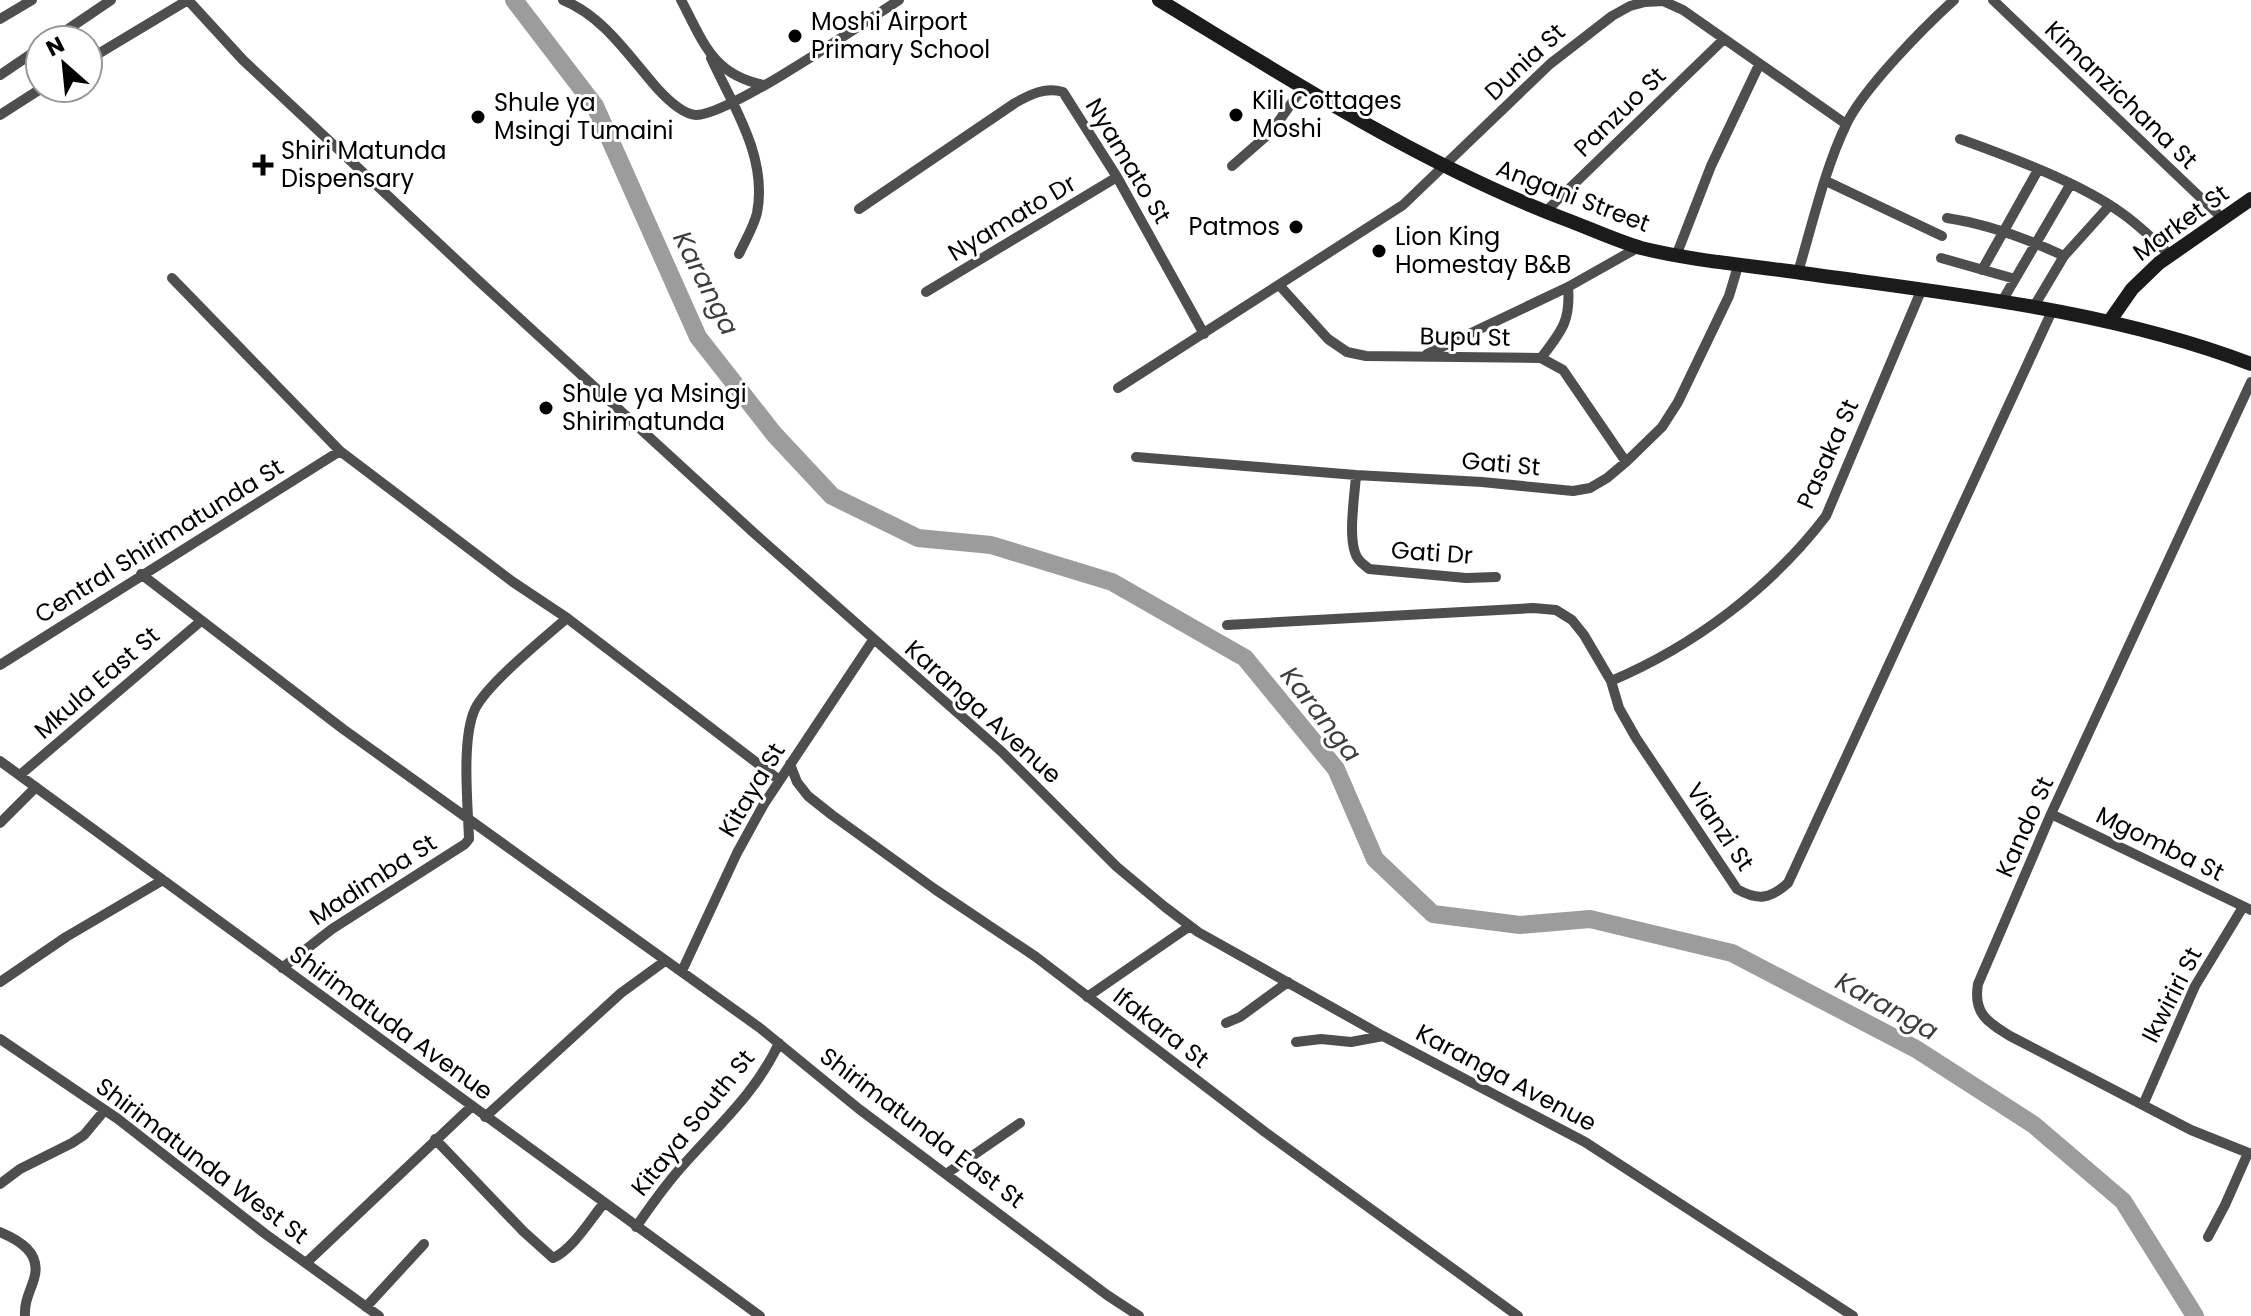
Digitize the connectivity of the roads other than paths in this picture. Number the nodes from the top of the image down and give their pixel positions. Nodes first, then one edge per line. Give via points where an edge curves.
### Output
1 (32, 0) edge
2 (111, 0) edge
3 (188, 0) edge
4 (563, 0) edge
5 (681, 0) edge
6 (899, 0) edge
7 (1159, 0) edge
8 (1954, 0) edge
9 (1993, 0) edge
10 (1645, 1) edge
11 (584, 3) edge
12 (0, 19) edge
13 (76, 24) edge
14 (1723, 40) junction
15 (104, 50) edge
16 (711, 58) junction
17 (24, 59) edge
18 (1759, 65) junction
19 (0, 75) edge
20 (764, 85) junction
21 (1303, 87) junction
22 (24, 100) edge
23 (731, 102) junction
24 (0, 115) edge
25 (1846, 124) junction
26 (1960, 139) dead end
27 (1232, 166) dead end
28 (1445, 167) junction
29 (2038, 170) junction
30 (1117, 177) junction
31 (1826, 181) junction
32 (2070, 185) junction
33 (2251, 199) edge
34 (2110, 205) junction
35 (859, 209) dead end
36 (1545, 212) junction
37 (1947, 218) dead end
38 (2222, 218) junction
39 (2001, 232) junction
40 (1942, 236) dead end
41 (2037, 243) junction
42 (1639, 247) junction
43 (739, 254) dead end
44 (2170, 255) junction
45 (1676, 256) junction
46 (2064, 256) junction
47 (1941, 258) dead end
48 (1738, 266) junction
49 (1982, 270) junction
50 (1798, 272) junction
51 (172, 278) dead end
52 (2015, 279) junction
53 (1280, 286) junction
54 (1568, 287) junction
55 (1921, 291) junction
56 (926, 292) dead end
57 (2001, 303) junction
58 (2033, 308) junction
59 (2052, 311) junction
60 (2109, 322) junction
61 (1204, 334) junction
62 (1425, 355) junction
63 (1541, 358) junction
64 (2251, 364) edge
65 (2251, 382) edge
66 (1118, 388) dead end
67 (340, 451) junction
68 (1136, 457) dead end
69 (1626, 462) junction
70 (1356, 475) junction
71 (141, 574) junction
72 (1496, 577) dead end
73 (567, 618) junction
74 (201, 621) junction
75 (1227, 625) dead end
76 (873, 640) junction
77 (0, 665) edge
78 (1611, 681) junction
79 (0, 761) edge
80 (790, 764) junction
81 (20, 775) junction
82 (778, 779) junction
83 (36, 787) junction
84 (2051, 814) junction
85 (466, 818) junction
86 (0, 823) edge
87 (163, 880) junction
88 (2247, 909) edge
89 (1190, 926) junction
90 (665, 961) junction
91 (282, 968) junction
92 (682, 971) junction
93 (0, 982) edge
94 (1288, 982) junction
95 (1087, 997) junction
96 (1226, 1023) dead end
97 (1383, 1036) junction
98 (1, 1041) edge
99 (1296, 1042) dead end
100 (779, 1043) junction
101 (2143, 1105) junction
102 (471, 1107) junction
103 (104, 1111) junction
104 (485, 1117) junction
105 (1020, 1123) dead end
106 (435, 1139) junction
107 (2250, 1154) edge
108 (946, 1174) junction
109 (0, 1184) edge
110 (604, 1203) junction
111 (636, 1227) junction
112 (0, 1232) edge
113 (2208, 1237) dead end
114 (424, 1244) dead end
115 (306, 1263) junction
116 (366, 1307) junction
117 (25, 1316) edge
118 (379, 1316) edge
119 (760, 1316) edge
120 (1139, 1316) edge
121 (1518, 1316) edge
122 (1853, 1316) edge

1 - 12 street
2 - 13 street
3 - 15 street
3 - 76 street, Karanga Avenue via 243,60 389,197
4 - 11 street
5 - 16 street
6 - 20 street
7 - 21 street, Angani Street
8 - 25 street via 1867,93
9 - 38 street, Kimanzichana St
10 - 14 street, Dunia St via 1663,1 1683,10
10 - 28 street, Dunia St via 1621,11 1561,54
11 - 23 street via 662,94 685,112 696,115
14 - 18 street, Dunia St
14 - 36 street, Panzuo St
16 - 20 street via 736,77
16 - 23 street
17 - 19 street
18 - 25 street, Dunia St
18 - 45 street
20 - 23 street
21 - 27 street via 1271,132
21 - 28 street, Angani Street
22 - 24 street
23 - 43 street via 757,168 757,214
25 - 31 street
26 - 29 street
28 - 36 street, Angani Street
28 - 53 street via 1403,205
29 - 32 street
29 - 39 street
30 - 35 street, Nyamato St via 1063,92 1053,89 1015,103
30 - 56 street, Nyamato Dr
30 - 61 street, Nyamato St
31 - 40 street
31 - 50 street
32 - 34 street
32 - 41 street
33 - 38 street, Market St
34 - 44 street
34 - 46 street
36 - 42 street, Angani Street
37 - 39 street
38 - 44 street, Market St
39 - 41 street
39 - 49 street
41 - 46 street
41 - 52 street
42 - 45 street, Angani Street
42 - 54 street
44 - 60 street, Market St via 2132,289
45 - 48 street, Angani Street
46 - 58 street
47 - 49 street
48 - 50 street, Angani Street
48 - 69 street, Gati St via 1678,402 1662,427
49 - 52 street
50 - 55 street, Angani Street
51 - 67 street
52 - 57 street
53 - 61 street
53 - 62 street, Bupu St via 1328,339 1347,352
54 - 62 street
54 - 63 street via 1568,316
55 - 57 street, Angani Street
55 - 78 street, Pasaka St via 1826,516 1804,544 1716,621 1667,654
57 - 58 street, Angani Street
58 - 59 street, Angani Street
59 - 60 street, Angani Street
59 - 78 street, Vianzi St via 1788,883 1775,894 1751,897 1737,889 1636,738
60 - 64 street, Angani Street
61 - 66 street
62 - 63 street, Bupu St
63 - 69 street, Bupu St via 1563,370
65 - 84 street, Kando St
67 - 71 street, Central Shirimatunda St
67 - 73 street
68 - 70 street, Gati St
69 - 70 street, Gati St via 1590,488 1573,491
70 - 72 street, Gati Dr via 1354,552 1369,569
71 - 74 street, Shirimatunda East St
71 - 77 street, Central Shirimatunda St
73 - 82 street
73 - 85 street, Madimba St via 475,708
74 - 81 street, Mkula East St
74 - 85 street, Shirimatunda East St
75 - 78 street, Vianzi St via 1556,610 1584,635
76 - 80 street, Kitaya St
76 - 89 street, Karanga Avenue via 1002,752 1117,867
79 - 81 street, Shirimatuda Avenue
80 - 82 street, Kitaya St
80 - 95 street, Ifakara St via 808,796 832,815
81 - 83 street, Shirimatuda Avenue
82 - 92 street, Kitaya St
83 - 86 street
83 - 87 street, Shirimatuda Avenue
84 - 88 street, Mgomba St
84 - 101 street, Kando St via 1976,999 1989,1023
85 - 90 street, Shirimatunda East St
85 - 91 street, Madimba St via 465,844 332,929
87 - 91 street, Shirimatuda Avenue
87 - 93 street
88 - 101 street, Ikwiriri St via 2195,986
89 - 94 street, Karanga Avenue
89 - 95 street
90 - 92 street, Shirimatunda East St
90 - 104 street via 621,993
91 - 102 street, Shirimatuda Avenue
92 - 100 street, Shirimatunda East St
94 - 96 street
94 - 97 street, Karanga Avenue
95 - 121 street, Ifakara St
97 - 99 street
97 - 122 street, Karanga Avenue via 1585,1142
98 - 103 street, Shirimatunda West St
100 - 108 street, Shirimatunda East St
100 - 111 street, Kitaya South St via 763,1075
101 - 107 street, Kando St
102 - 104 street, Shirimatuda Avenue
102 - 106 street
103 - 109 street via 84,1135
103 - 115 street, Shirimatunda West St
104 - 110 street, Shirimatuda Avenue
105 - 108 street
106 - 110 street via 553,1258
106 - 115 street
107 - 113 street
108 - 120 street, Shirimatunda East St
110 - 111 street, Shirimatuda Avenue
111 - 119 street, Shirimatuda Avenue
112 - 117 street via 20,1241 33,1259 35,1278
114 - 116 street
115 - 116 street, Shirimatunda West St
116 - 118 street, Shirimatunda West St

